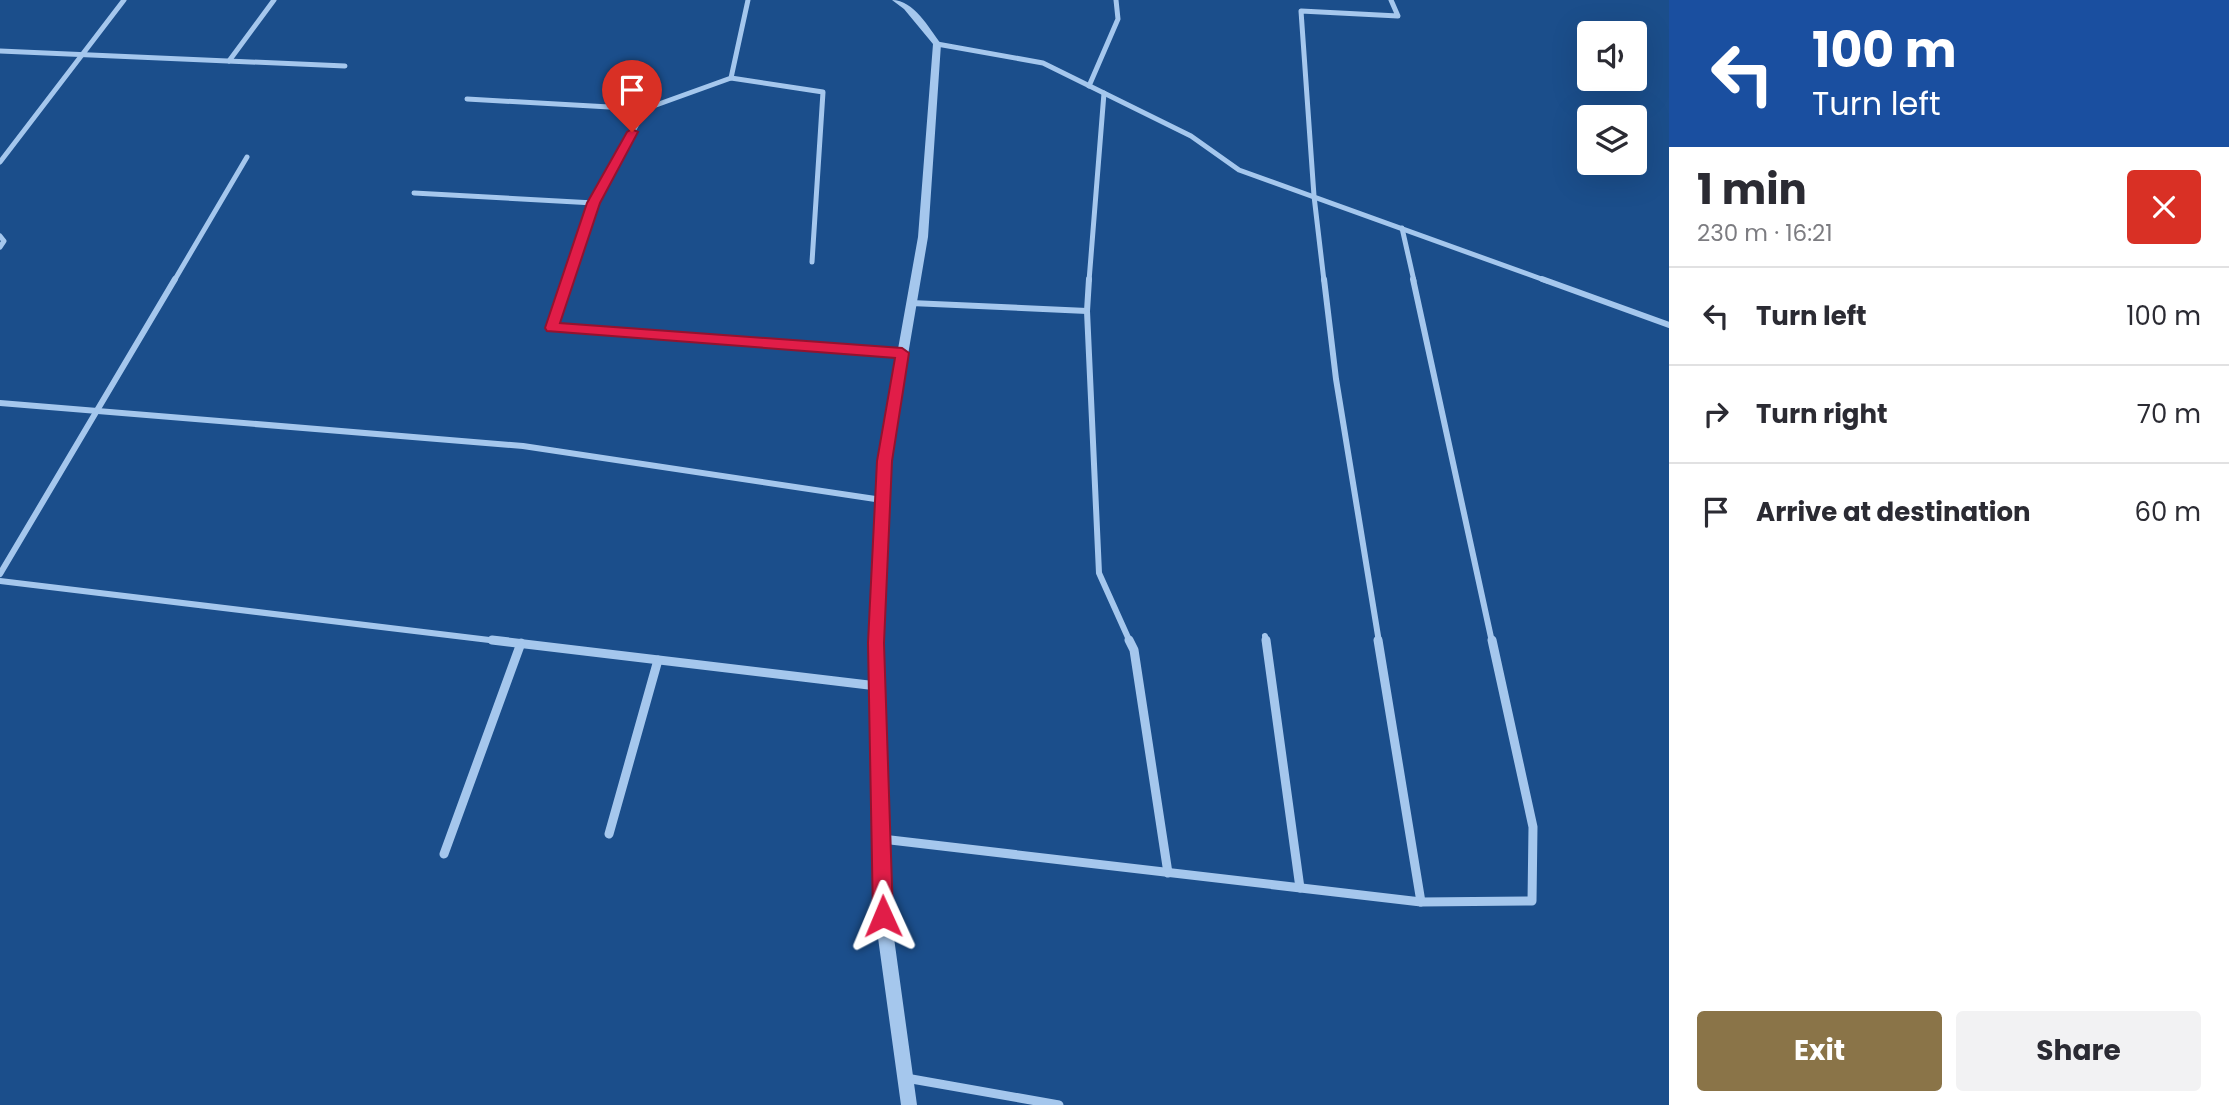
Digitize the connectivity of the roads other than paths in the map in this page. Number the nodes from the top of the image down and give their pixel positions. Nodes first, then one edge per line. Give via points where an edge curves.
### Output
1 (124, 0) edge
2 (274, 0) edge
3 (748, 0) edge
4 (897, 0) edge
5 (1116, 0) edge
6 (1391, 0) edge
7 (937, 44) junction
8 (0, 51) edge
9 (82, 54) junction
10 (229, 61) junction
11 (345, 66) dead end
12 (731, 78) junction
13 (1089, 86) junction
14 (1104, 93) junction
15 (467, 99) dead end
16 (645, 109) junction
17 (247, 157) dead end
18 (0, 162) edge
19 (414, 193) dead end
20 (1314, 197) junction
21 (594, 203) junction
22 (1402, 228) junction
23 (0, 236) edge
24 (0, 247) edge
25 (812, 262) dead end
26 (911, 303) junction
27 (1087, 311) junction
28 (1669, 325) edge
29 (902, 353) junction
30 (0, 403) edge
31 (98, 409) junction
32 (882, 500) junction
33 (0, 574) edge
34 (0, 581) edge
35 (1265, 636) dead end
36 (521, 643) junction
37 (658, 660) junction
38 (877, 685) junction
39 (609, 834) dead end
40 (881, 839) junction
41 (444, 853) dead end
42 (1168, 873) junction
43 (1300, 888) junction
44 (1421, 902) junction
45 (906, 1078) junction
46 (909, 1105) edge
47 (1059, 1105) edge

1 - 9 street
2 - 10 street
3 - 12 street
4 - 7 street
5 - 13 street via 1118,19
6 - 20 street via 1398,16 1301,11
7 - 13 street via 1043,63
7 - 26 street via 923,237
8 - 9 street
9 - 10 street
9 - 18 street
10 - 11 street
12 - 16 street
12 - 25 street via 823,92
13 - 14 street
14 - 20 street via 1191,136 1239,170
14 - 27 street
15 - 16 street
16 - 21 street
17 - 31 street
19 - 21 street
20 - 22 street
20 - 44 street via 1336,379
21 - 29 street via 552,328
22 - 28 street
22 - 44 street via 1533,827 1532,901
23 - 24 street via 4,242
26 - 27 street
26 - 29 street
27 - 42 street via 1099,573 1134,650
29 - 32 street
30 - 31 street
31 - 32 street via 523,446
31 - 33 street
32 - 38 street
34 - 36 street
35 - 43 street
36 - 37 street
36 - 41 street
37 - 38 street
37 - 39 street
38 - 40 street
40 - 42 street
40 - 45 street via 883,916
42 - 43 street
43 - 44 street
45 - 46 street
45 - 47 street

